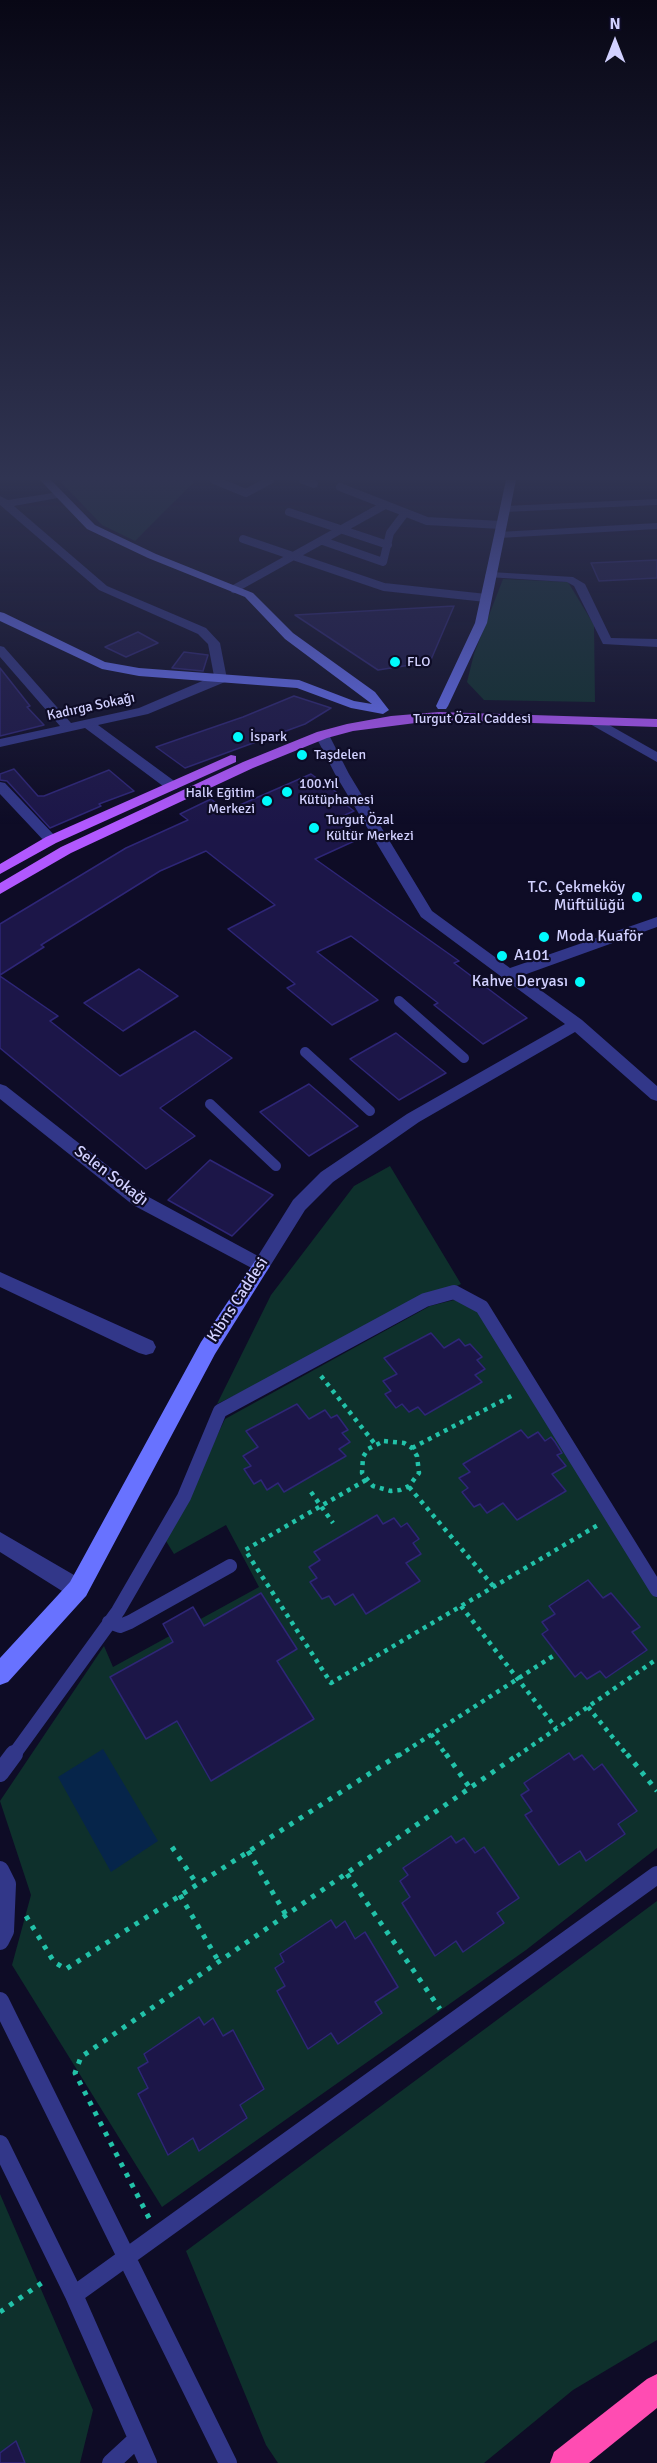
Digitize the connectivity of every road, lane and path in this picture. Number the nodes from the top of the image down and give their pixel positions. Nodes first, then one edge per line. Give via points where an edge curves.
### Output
1 (119, 595) edge
2 (249, 595) edge
3 (465, 595) edge
4 (584, 595) edge
5 (486, 597) joint
6 (0, 616) edge
7 (657, 644) edge
8 (0, 650) edge
9 (220, 679) junction
10 (440, 711) junction
11 (657, 714) edge
12 (387, 715) junction
13 (595, 721) junction
14 (86, 722) junction
15 (657, 723) edge
16 (67, 726) junction
17 (322, 735) junction
18 (0, 743) edge
19 (657, 758) edge
20 (0, 786) edge
21 (172, 786) junction
22 (184, 795) junction
23 (51, 840) junction
24 (0, 870) edge
25 (0, 889) edge
26 (657, 922) edge
27 (507, 975) junction
28 (399, 1001) dead end
29 (576, 1024) junction
30 (305, 1052) dead end
31 (464, 1058) dead end
32 (0, 1090) edge
33 (657, 1095) edge
34 (210, 1104) dead end
35 (370, 1111) dead end
36 (276, 1166) dead end
37 (261, 1266) junction
38 (0, 1279) edge
39 (146, 1347) dead end
40 (310, 1362) junction
41 (530, 1385) junction
42 (375, 1444) junction
43 (412, 1448) junction
44 (366, 1480) junction
45 (409, 1486) junction
46 (312, 1492) dead end
47 (321, 1506) junction
48 (612, 1517) junction
49 (333, 1523) dead end
50 (0, 1541) edge
51 (230, 1566) dead end
52 (494, 1587) junction
53 (78, 1589) junction
54 (657, 1590) edge
55 (462, 1606) junction
56 (109, 1622) junction
57 (552, 1656) dead end
58 (657, 1659) edge
59 (0, 1674) edge
60 (518, 1678) junction
61 (588, 1707) junction
62 (556, 1728) junction
63 (432, 1734) junction
64 (0, 1773) edge
65 (470, 1788) junction
66 (657, 1791) edge
67 (172, 1847) dead end
68 (248, 1851) junction
69 (347, 1874) junction
70 (657, 1875) edge
71 (3, 1877) edge
72 (197, 1884) junction
73 (180, 1895) junction
74 (286, 1915) junction
75 (0, 1941) edge
76 (219, 1962) junction
77 (0, 2001) edge
78 (450, 2024) junction
79 (0, 2144) edge
80 (158, 2235) junction
81 (128, 2257) junction
82 (62, 2269) junction
83 (74, 2295) junction
84 (0, 2312) edge
85 (657, 2389) edge
86 (137, 2439) junction
87 (111, 2463) edge
88 (148, 2463) edge
89 (228, 2463) edge
90 (565, 2463) edge

1 - 9 street via 202,632 214,643
2 - 12 street via 289,636 371,695
3 - 5 lane
4 - 7 street via 607,641
5 - 10 street via 481,623
6 - 9 street via 102,665
8 - 16 street
9 - 12 street via 299,684
9 - 14 street, Kadırga Sokağı via 143,711
10 - 11 main road, Turgut Özal Caddesi
10 - 12 main road, Turgut Özal Caddesi
10 - 13 main road, Turgut Özal Caddesi
12 - 17 main road, Turgut Özal Caddesi
12 - 21 main road, Turgut Özal Caddesi via 346,717 281,738
13 - 15 main road, Turgut Özal Caddesi
13 - 19 street
14 - 16 street, Kadırga Sokağı
14 - 21 street
16 - 18 street, Kadırga Sokağı
17 - 22 main road, Turgut Özal Caddesi
17 - 27 street via 426,914
20 - 23 street
21 - 22 main road
21 - 23 main road, Turgut Özal Caddesi
22 - 25 main road, Turgut Özal Caddesi via 66,850
23 - 24 main road, Turgut Özal Caddesi
26 - 27 street
27 - 29 street
28 - 31 lane
29 - 33 street
29 - 37 street, Kıbrıs Caddesi via 413,1118 327,1177 299,1204
30 - 35 lane
32 - 37 street, Selen Sokağı via 139,1200
34 - 36 lane
37 - 53 street, Kıbrıs Caddesi via 208,1348
38 - 39 street
40 - 41 lane via 425,1300 454,1292 482,1307
40 - 42 path
40 - 56 lane via 220,1411 184,1497
41 - 43 path
41 - 48 lane
42 - 43 path via 394,1441
42 - 44 path via 363,1456 362,1473
43 - 45 path via 420,1465
44 - 45 path via 391,1491
44 - 47 path
45 - 52 path
46 - 47 path
47 - 49 path
47 - 55 path via 245,1550 331,1683
48 - 52 path
48 - 54 lane
50 - 53 street
51 - 56 lane via 130,1622 120,1626
52 - 55 path
53 - 59 street, Kıbrıs Caddesi
55 - 60 path
56 - 64 lane
57 - 60 path
58 - 61 path
60 - 62 path
60 - 63 path
61 - 62 path
61 - 66 path
62 - 65 path
63 - 65 path
63 - 68 path
65 - 69 path
67 - 72 path
68 - 72 path
68 - 74 path
69 - 74 path
69 - 78 path
70 - 78 lane
71 - 73 path via 54,1962 66,1969
71 - 75 lane via 5,1931
72 - 73 path
73 - 76 path
74 - 76 path
76 - 80 path via 81,2057 75,2073
77 - 81 lane
78 - 80 lane
79 - 82 lane
80 - 81 lane
81 - 83 lane
81 - 89 lane
82 - 83 lane
82 - 84 path
83 - 86 lane
85 - 90 highway
86 - 87 lane
86 - 88 lane

